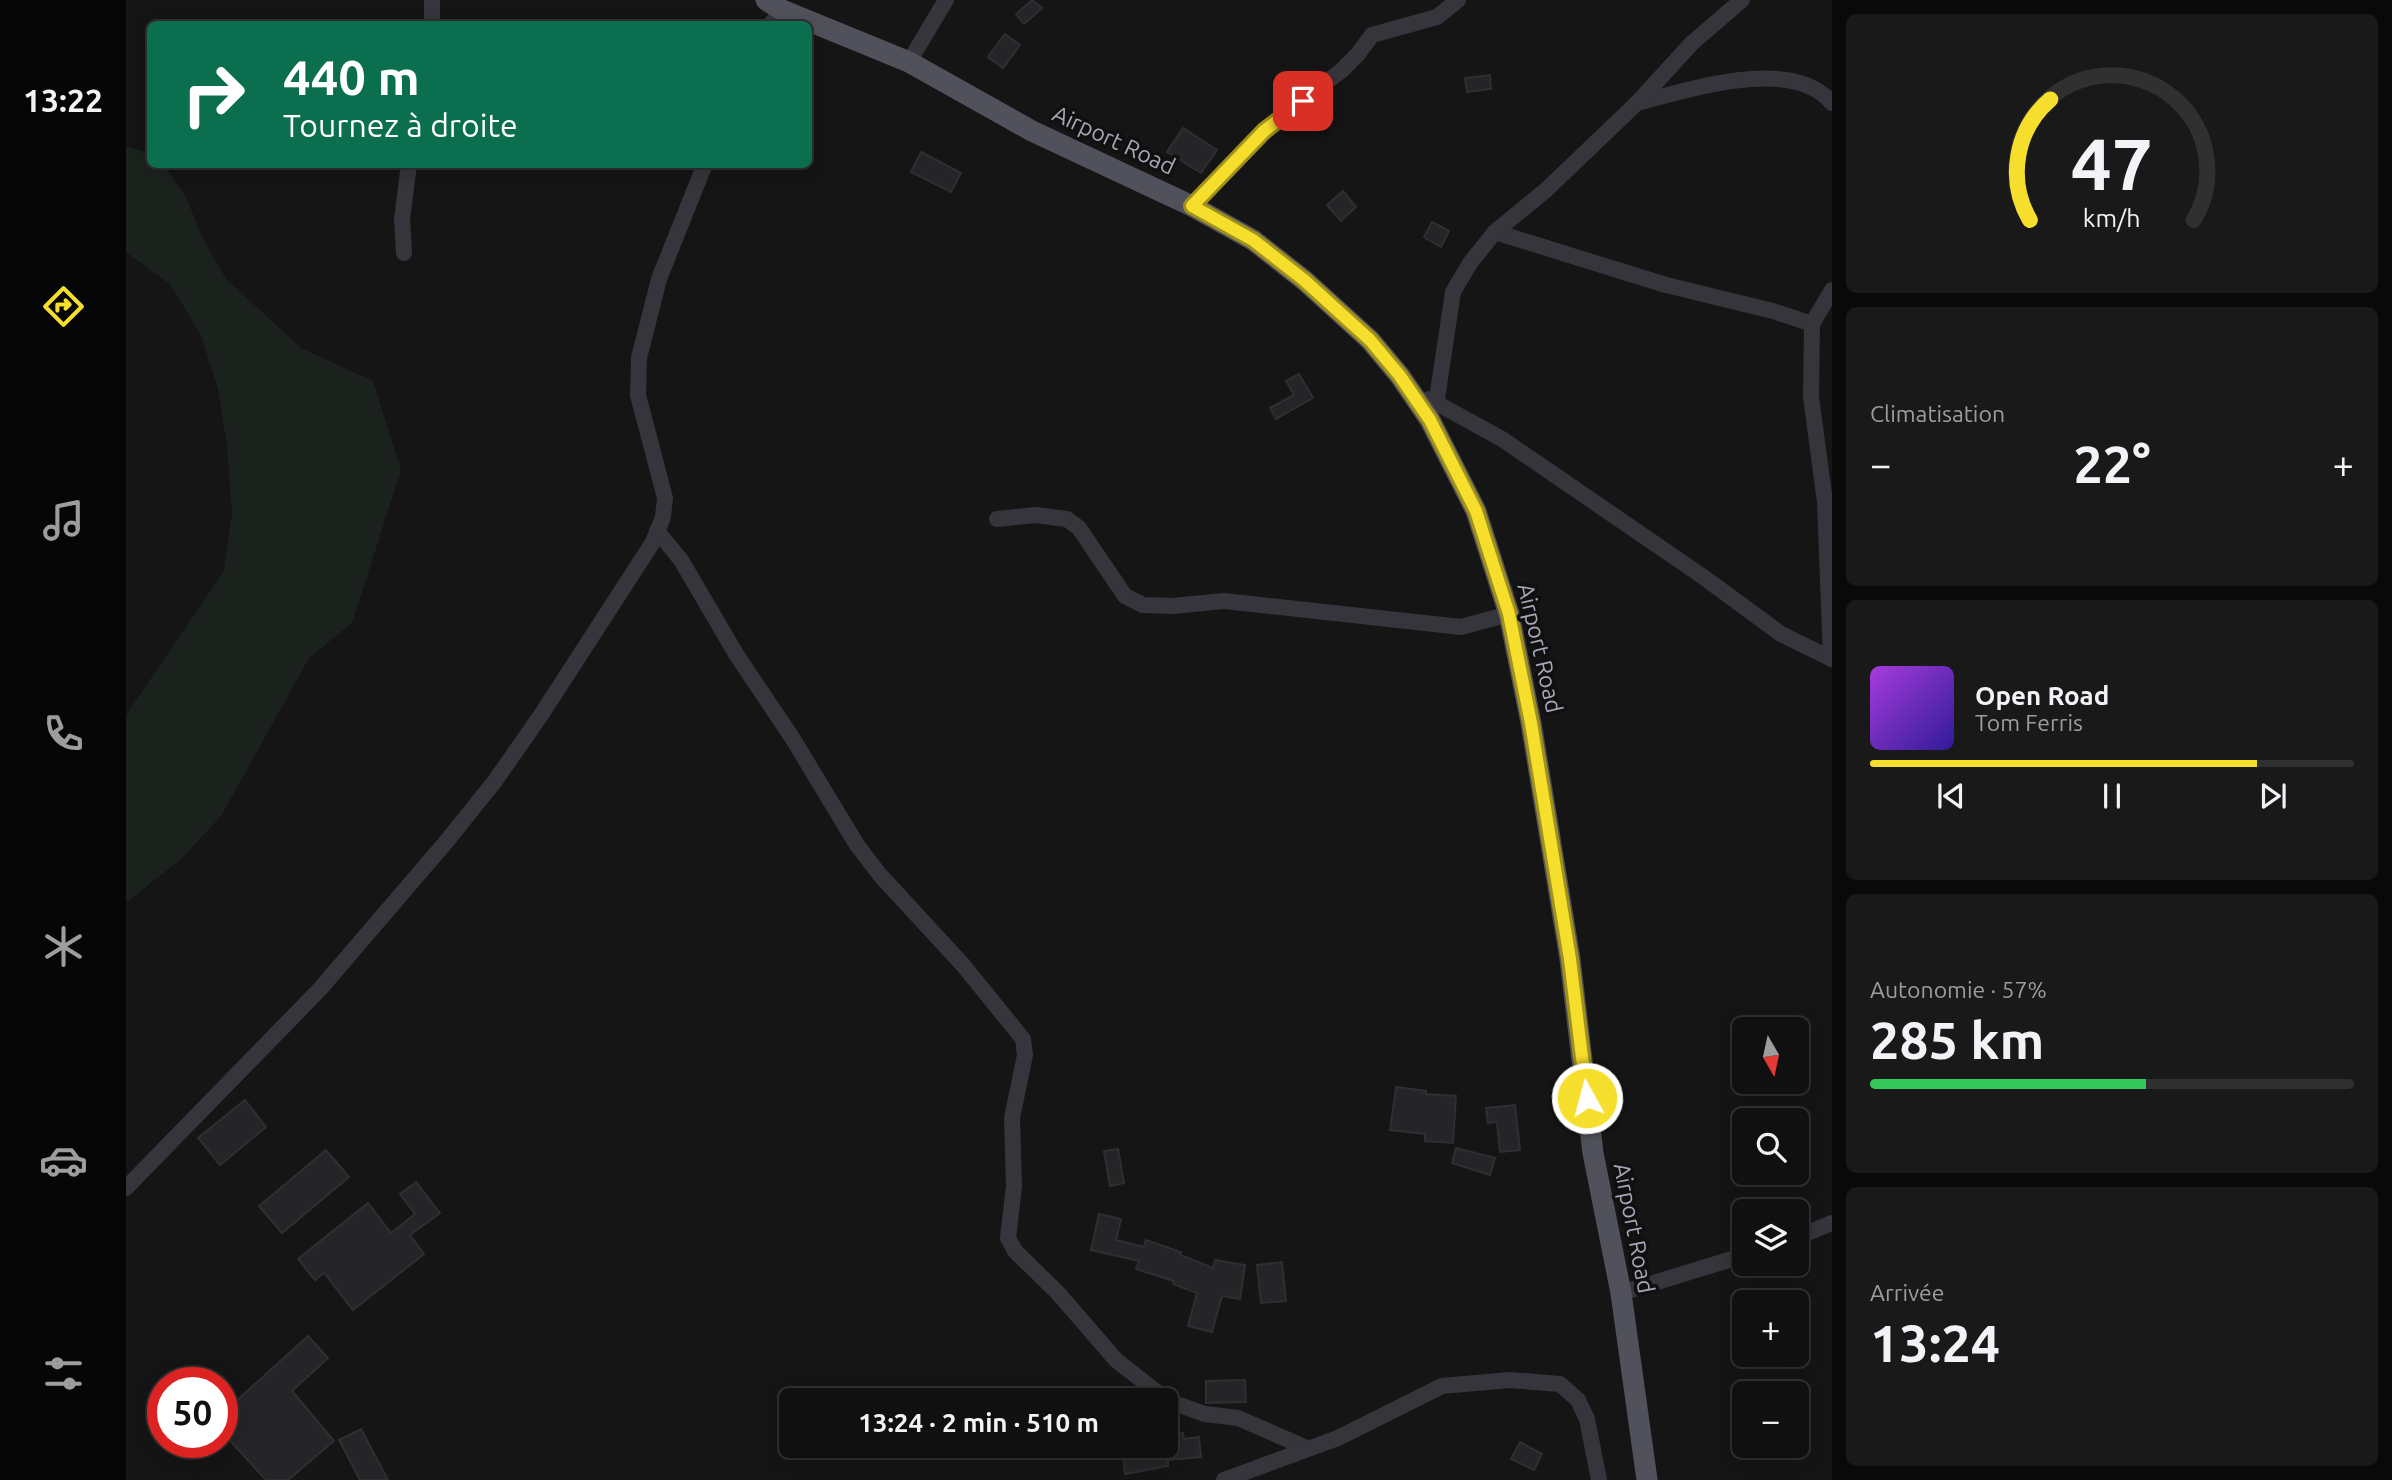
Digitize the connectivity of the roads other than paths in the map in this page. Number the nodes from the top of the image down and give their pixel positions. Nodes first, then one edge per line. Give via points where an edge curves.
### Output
1 (432, 0) edge
2 (946, 0) edge
3 (1458, 0) edge
4 (1742, 0) edge
5 (773, 11) edge
6 (432, 21) edge
7 (800, 21) edge
8 (812, 26) edge
9 (909, 62) junction
10 (1636, 103) junction
11 (1832, 103) edge
12 (408, 168) edge
13 (703, 168) edge
14 (1192, 206) junction
15 (1495, 232) junction
16 (404, 253) dead end
17 (1832, 290) edge
18 (1812, 324) junction
19 (1400, 376) junction
20 (1436, 405) junction
21 (997, 519) dead end
22 (657, 531) junction
23 (1509, 614) junction
24 (1832, 659) edge
25 (126, 1188) edge
26 (1832, 1223) edge
27 (1809, 1232) edge
28 (1732, 1259) edge
29 (1621, 1293) junction
30 (1307, 1448) junction
31 (1224, 1480) edge
32 (1599, 1480) edge
33 (1647, 1480) edge

1 - 6 street
2 - 9 street
3 - 14 street via 1437,17 1372,35 1342,70 1264,131
4 - 10 street via 1692,43
5 - 7 main road, Airport Road
8 - 9 main road, Airport Road
9 - 14 main road, Airport Road via 1032,131
10 - 11 street via 1712,84 1776,78 1819,91
10 - 15 street
12 - 16 street via 402,219
13 - 22 street via 659,279 639,358 638,395 665,498
14 - 19 main road, Airport Road via 1253,240 1304,280 1370,340
15 - 18 street
15 - 20 street via 1453,292
17 - 18 street
18 - 24 street via 1811,397 1825,502
19 - 20 street
19 - 23 main road, Airport Road via 1430,420 1476,511
20 - 24 street via 1502,439 1781,634
21 - 23 street via 1035,515 1067,519 1079,528 1125,596 1143,605 1224,601 1461,627
22 - 25 street via 541,715 471,811 320,989
22 - 30 street via 681,560 857,845 1023,1039 1025,1055 1012,1118 1014,1186 1008,1238 1015,1251 1116,1360 1168,1401 1205,1414 1238,1418
23 - 29 main road, Airport Road via 1570,959 1593,1153
26 - 27 street
28 - 29 street
29 - 33 main road, Airport Road
30 - 31 street
30 - 32 street via 1442,1386 1510,1380 1560,1384 1578,1399 1587,1419

